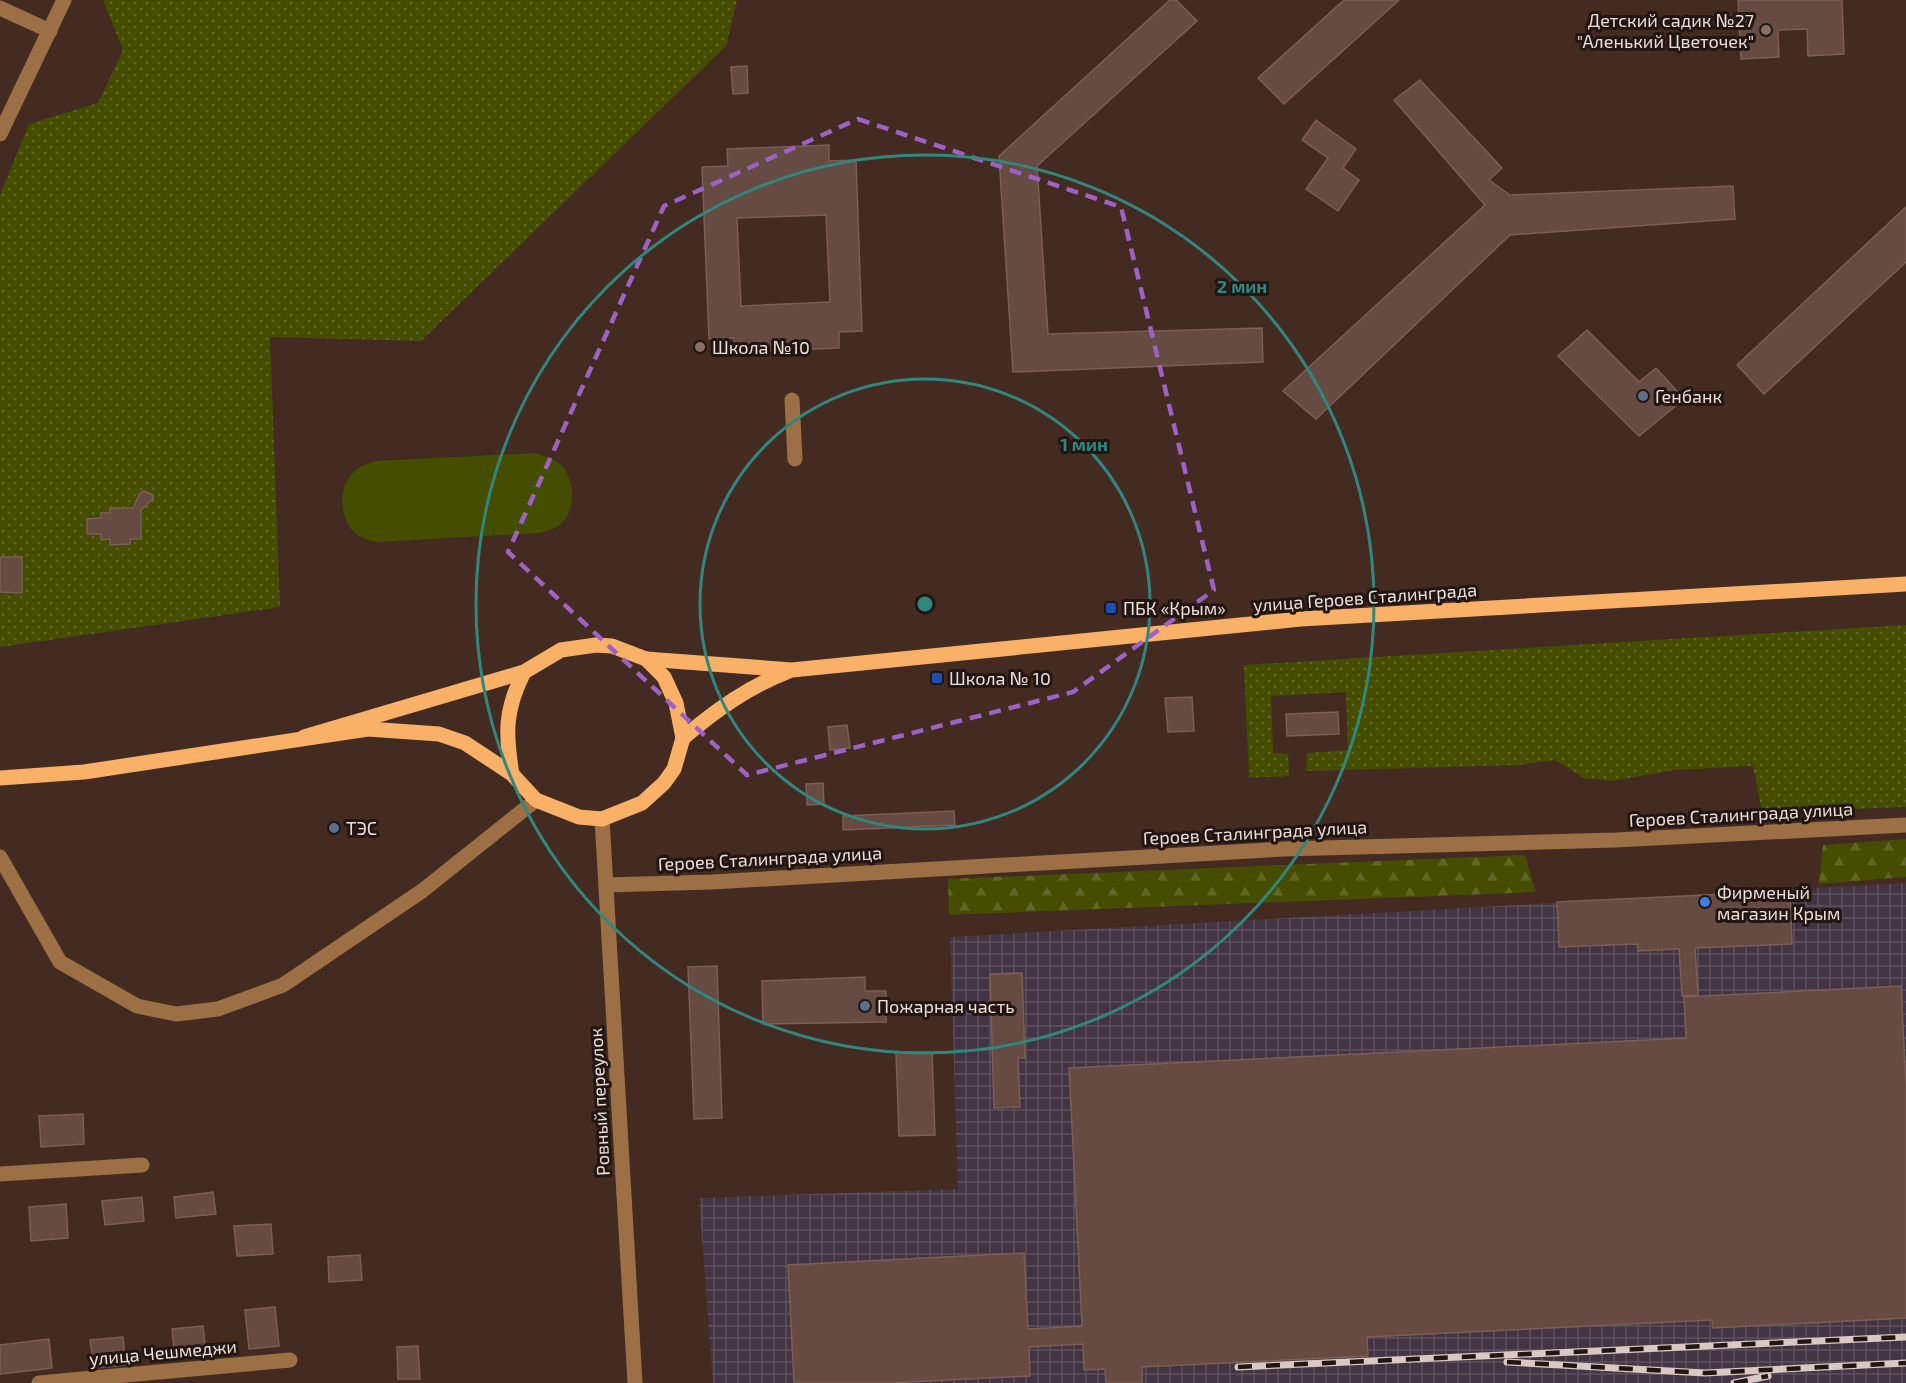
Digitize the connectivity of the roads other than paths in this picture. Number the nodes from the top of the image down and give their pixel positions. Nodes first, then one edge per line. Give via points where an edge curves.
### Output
1 (64, 0) edge
2 (0, 8) edge
3 (50, 31) junction
4 (0, 134) edge
5 (792, 400) dead end
6 (795, 459) dead end
7 (1906, 584) edge
8 (646, 659) junction
9 (792, 670) junction
10 (524, 672) junction
11 (304, 737) junction
12 (683, 738) junction
13 (512, 774) junction
14 (0, 778) edge
15 (536, 801) junction
16 (602, 819) junction
17 (1906, 825) edge
18 (0, 857) edge
19 (606, 885) junction
20 (142, 1165) dead end
21 (0, 1174) edge
22 (290, 1360) dead end
23 (39, 1383) edge
24 (635, 1383) edge

1 - 3 street
2 - 3 street
3 - 4 street
5 - 6 street
7 - 9 main road, улица Героев Сталинграда via 1301,619
8 - 9 main road, улица Героев Сталинграда
8 - 10 main road via 612,646 578,646 561,650
8 - 12 main road via 670,689
9 - 12 main road, улица Героев Сталинграда via 731,700
10 - 11 main road
10 - 13 main road via 507,715
11 - 13 main road via 368,729 439,734 465,743
11 - 14 main road via 84,772
12 - 16 main road via 674,769 664,783 642,803
13 - 15 main road
15 - 16 main road via 579,817
15 - 18 street via 422,891 283,985 218,1009 176,1014 136,1006 60,962
16 - 19 street, Ровный переулок
17 - 19 street, Героев Сталинграда улица via 1616,840 1284,849
19 - 24 street, Ровный переулок
20 - 21 street
22 - 23 street, улица Чешмеджи

